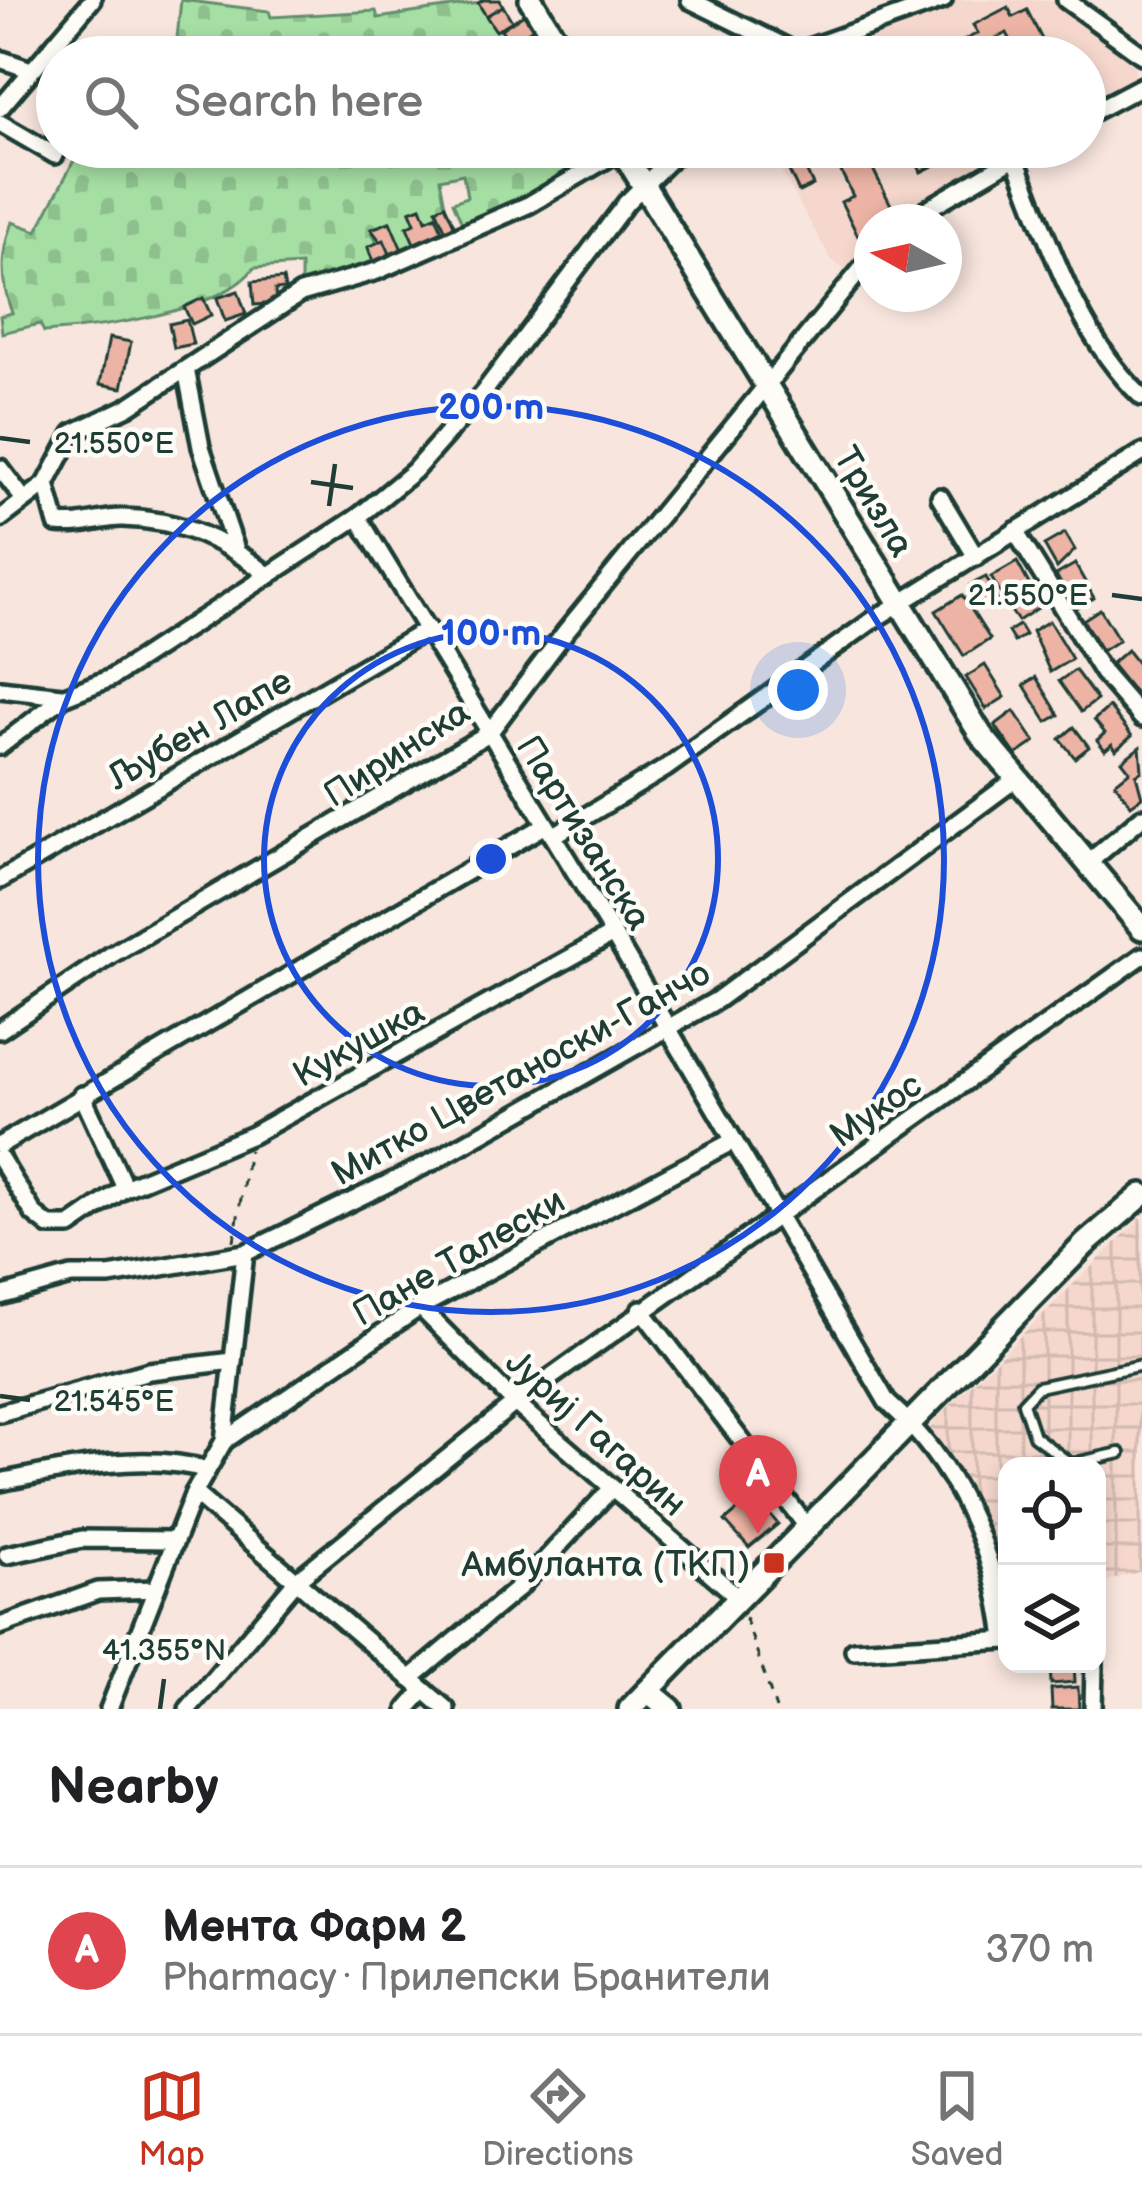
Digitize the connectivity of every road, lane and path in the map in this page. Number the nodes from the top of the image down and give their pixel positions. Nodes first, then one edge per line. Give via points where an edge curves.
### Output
1 (92, 0) edge
2 (531, 0) edge
3 (690, 0) edge
4 (943, 0) edge
5 (1066, 0) edge
6 (918, 2) edge
7 (61, 36) edge
8 (553, 36) edge
9 (755, 36) edge
10 (833, 36) edge
11 (1139, 53) edge
12 (0, 58) edge
13 (36, 64) edge
14 (31, 70) junction
15 (1135, 88) edge
16 (1106, 104) edge
17 (0, 108) edge
18 (0, 123) edge
19 (36, 143) edge
20 (586, 168) edge
21 (632, 168) edge
22 (663, 168) edge
23 (998, 168) edge
24 (1020, 168) edge
25 (644, 188) junction
26 (936, 204) edge
27 (854, 278) edge
28 (186, 369) junction
29 (766, 385) junction
30 (1142, 398) edge
31 (1142, 453) edge
32 (0, 469) edge
33 (46, 484) junction
34 (22, 497) junction
35 (940, 497) dead end
36 (358, 517) junction
37 (0, 519) edge
38 (1015, 531) junction
39 (235, 548) junction
40 (976, 557) junction
41 (269, 576) junction
42 (898, 604) junction
43 (428, 629) junction
44 (0, 689) edge
45 (65, 696) junction
46 (1142, 718) edge
47 (489, 733) junction
48 (0, 746) edge
49 (1016, 779) junction
50 (1142, 817) edge
51 (550, 831) junction
52 (1088, 863) junction
53 (0, 880) edge
54 (1142, 928) edge
55 (613, 934) junction
56 (1142, 956) edge
57 (0, 1030) edge
58 (670, 1030) junction
59 (82, 1095) junction
60 (252, 1136) junction
61 (733, 1141) junction
62 (0, 1145) edge
63 (0, 1158) edge
64 (125, 1188) junction
65 (1142, 1195) edge
66 (778, 1214) junction
67 (238, 1254) junction
68 (0, 1296) edge
69 (420, 1307) junction
70 (641, 1309) junction
71 (233, 1361) junction
72 (1142, 1365) edge
73 (515, 1403) junction
74 (0, 1413) edge
75 (910, 1422) junction
76 (224, 1441) junction
77 (1120, 1453) dead end
78 (207, 1470) junction
79 (0, 1482) edge
80 (612, 1489) junction
81 (194, 1493) junction
82 (808, 1528) junction
83 (174, 1540) junction
84 (7, 1555) dead end
85 (297, 1580) junction
86 (156, 1589) junction
87 (739, 1598) junction
88 (998, 1598) edge
89 (0, 1626) edge
90 (998, 1641) edge
91 (854, 1650) dead end
92 (1094, 1673) edge
93 (417, 1685) junction
94 (637, 1704) edge
95 (110, 1709) edge
96 (188, 1709) edge
97 (407, 1709) edge
98 (446, 1709) edge
99 (670, 1709) edge
100 (776, 1709) edge
101 (1094, 1709) edge

1 - 7 street
2 - 8 street
3 - 9 street
4 - 6 street
5 - 11 street
6 - 10 street
11 - 15 street
12 - 14 street
13 - 14 street
14 - 17 street
15 - 16 street
18 - 19 street
20 - 28 street via 466,232 302,293
21 - 25 street, Тризла
22 - 25 street
23 - 26 street
24 - 30 street via 1110,368
25 - 29 street, Тризла
25 - 36 street via 469,409 414,471
27 - 29 street, Пиринска
28 - 33 street via 73,433
28 - 39 street via 201,447
29 - 42 street, Тризла
29 - 47 street, Пиринска
31 - 38 street
32 - 34 street
33 - 34 street
33 - 39 street via 57,524 152,520
34 - 37 street
35 - 40 street
36 - 41 street
36 - 43 street, Партизанска
38 - 40 street
38 - 46 street via 1103,674
39 - 41 street
40 - 42 street
41 - 45 street via 112,678
42 - 49 street, Тризла
42 - 51 street via 666,768
43 - 47 street, Партизанска
43 - 53 street, Љубен Лапе
44 - 45 street
45 - 48 street
47 - 51 street, Партизанска
47 - 57 street, Пиринска
49 - 52 street, Тризла
49 - 58 street, Митко Цветаноски-Ганчо
50 - 52 street
51 - 55 street, Партизанска
51 - 59 street
52 - 54 street, Тризла
55 - 58 street, Партизанска
55 - 60 street, Кукушка
56 - 66 street, Мукос
58 - 61 street, Партизанска
58 - 67 street, Митко Цветаноски-Ганчо via 432,1162
59 - 62 street
59 - 64 street
60 - 64 street, Кукушка
60 - 67 path
61 - 66 street, Партизанска
61 - 69 street, Пане Талески
63 - 64 street, Кукушка via 49,1226 70,1226
65 - 75 street
66 - 70 street, Мукос
66 - 75 street, Партизанска via 886,1402
67 - 68 street, Митко Цветаноски-Ганчо via 71,1276
67 - 71 street
69 - 73 street, Јуриј Гагарин
69 - 76 street, Пане Талески
70 - 73 street, Мукос
70 - 82 street
71 - 74 street via 149,1371
71 - 76 street
72 - 77 lane via 1038,1388 1023,1403 1034,1436 1071,1464
73 - 80 street, Јуриј Гагарин
73 - 85 street, Мукос
75 - 82 street
75 - 88 street, Партизанска via 960,1486
76 - 78 street
78 - 79 street via 180,1462 109,1465
78 - 81 street
80 - 87 street, Јуриј Гагарин
80 - 93 street
81 - 83 street
81 - 85 street
82 - 87 street
83 - 84 street via 82,1539
83 - 86 street
85 - 93 street
85 - 96 street, Мукос
86 - 89 street via 98,1591
86 - 95 street
87 - 94 street
87 - 100 path
90 - 91 street
92 - 101 street
93 - 97 street
93 - 98 street
94 - 99 street

